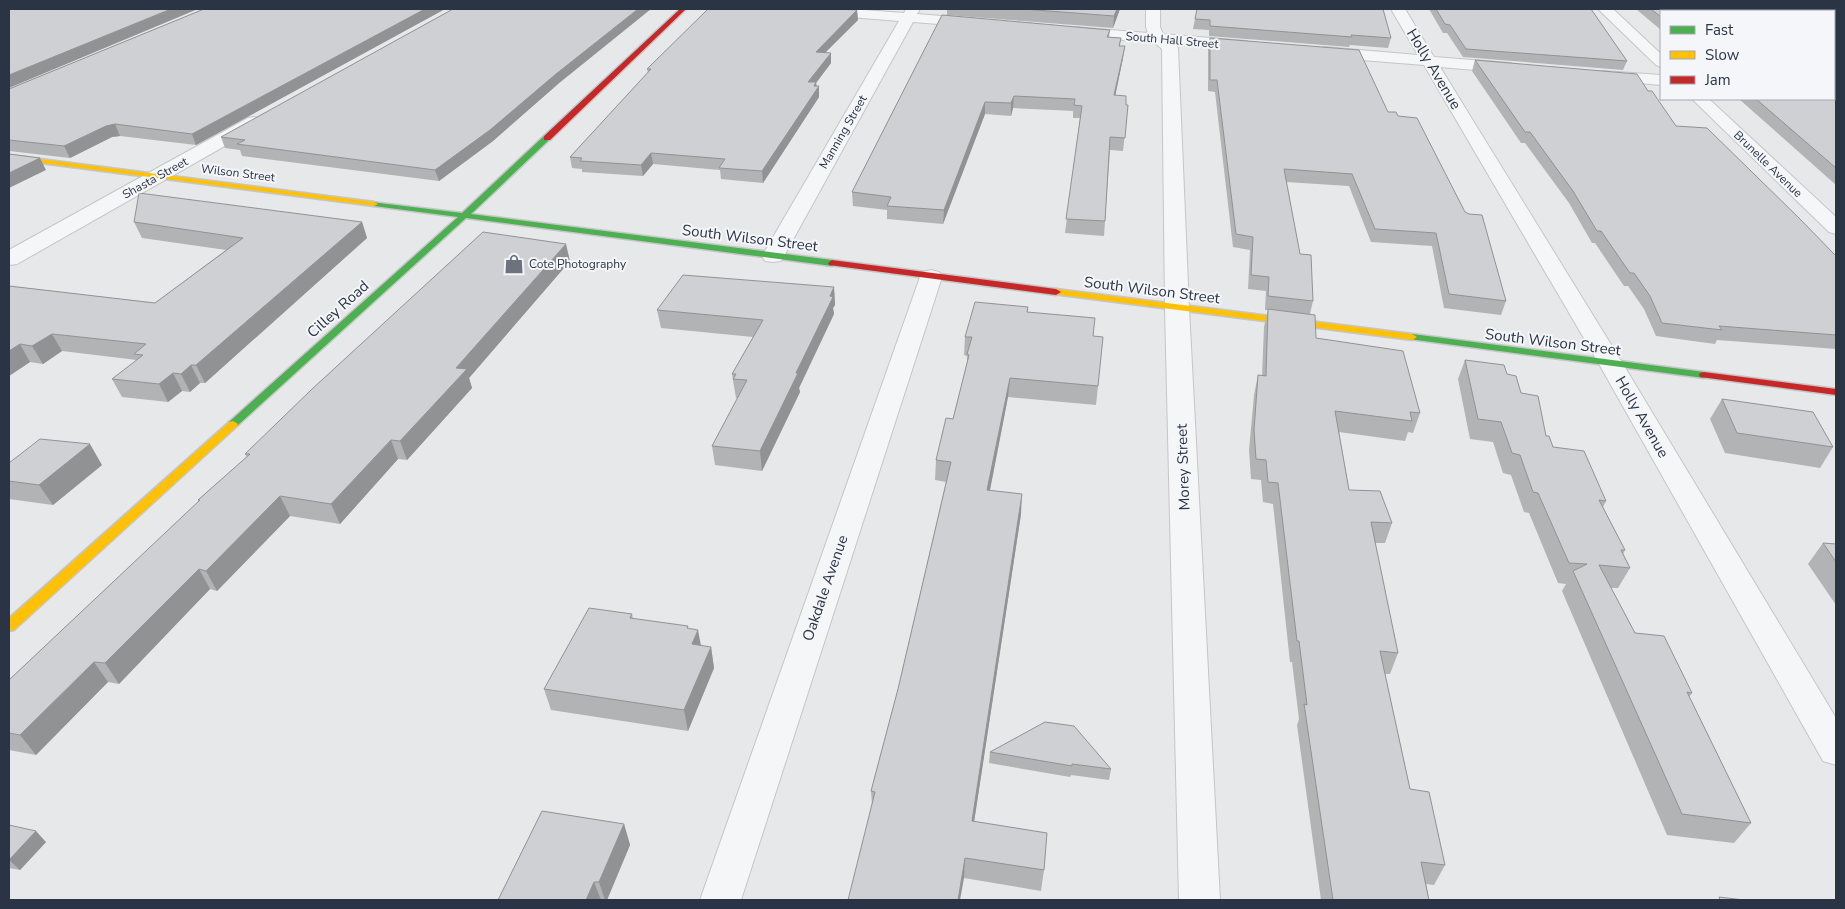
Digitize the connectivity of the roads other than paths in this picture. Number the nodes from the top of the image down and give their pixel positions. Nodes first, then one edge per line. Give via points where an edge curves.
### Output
1 (683, 9) edge
2 (801, 9) edge
3 (1153, 9) edge
4 (1398, 9) edge
5 (1605, 9) edge
6 (911, 13) edge
7 (995, 25) edge
8 (1062, 30) edge
9 (1158, 38) junction
10 (1264, 47) edge
11 (1312, 51) edge
12 (1428, 61) junction
13 (1660, 61) edge
14 (1526, 69) edge
15 (1584, 74) edge
16 (1660, 80) edge
17 (1701, 100) edge
18 (272, 112) edge
19 (9, 157) edge
20 (158, 176) junction
21 (464, 216) junction
22 (1836, 228) edge
23 (773, 256) junction
24 (9, 259) edge
25 (931, 277) junction
26 (1177, 308) junction
27 (1611, 364) junction
28 (1836, 392) edge
29 (9, 626) edge
30 (1836, 750) edge
31 (720, 900) edge
32 (1200, 900) edge

1 - 21 street, Cilley Road
2 - 6 street
3 - 9 street, Morey Street via 1152,30
4 - 12 street, Holly Avenue
5 - 13 street
6 - 7 street
6 - 23 street, Manning Street
8 - 9 street, South Hall Street
9 - 10 street, South Hall Street
9 - 26 street, Morey Street via 1170,48
11 - 12 street
12 - 14 street
12 - 27 street, Holly Avenue
15 - 16 street
17 - 22 street, Brunelle Avenue
18 - 20 street, Shasta Street
19 - 20 street, Wilson Street
20 - 21 street, Wilson Street
20 - 24 street, Shasta Street
21 - 23 street, South Wilson Street
21 - 29 street, Cilley Road
23 - 25 street, South Wilson Street
25 - 26 street, South Wilson Street
25 - 31 street, Oakdale Avenue
26 - 27 street, South Wilson Street
26 - 32 street, Morey Street
27 - 28 street, South Wilson Street
27 - 30 street, Holly Avenue

